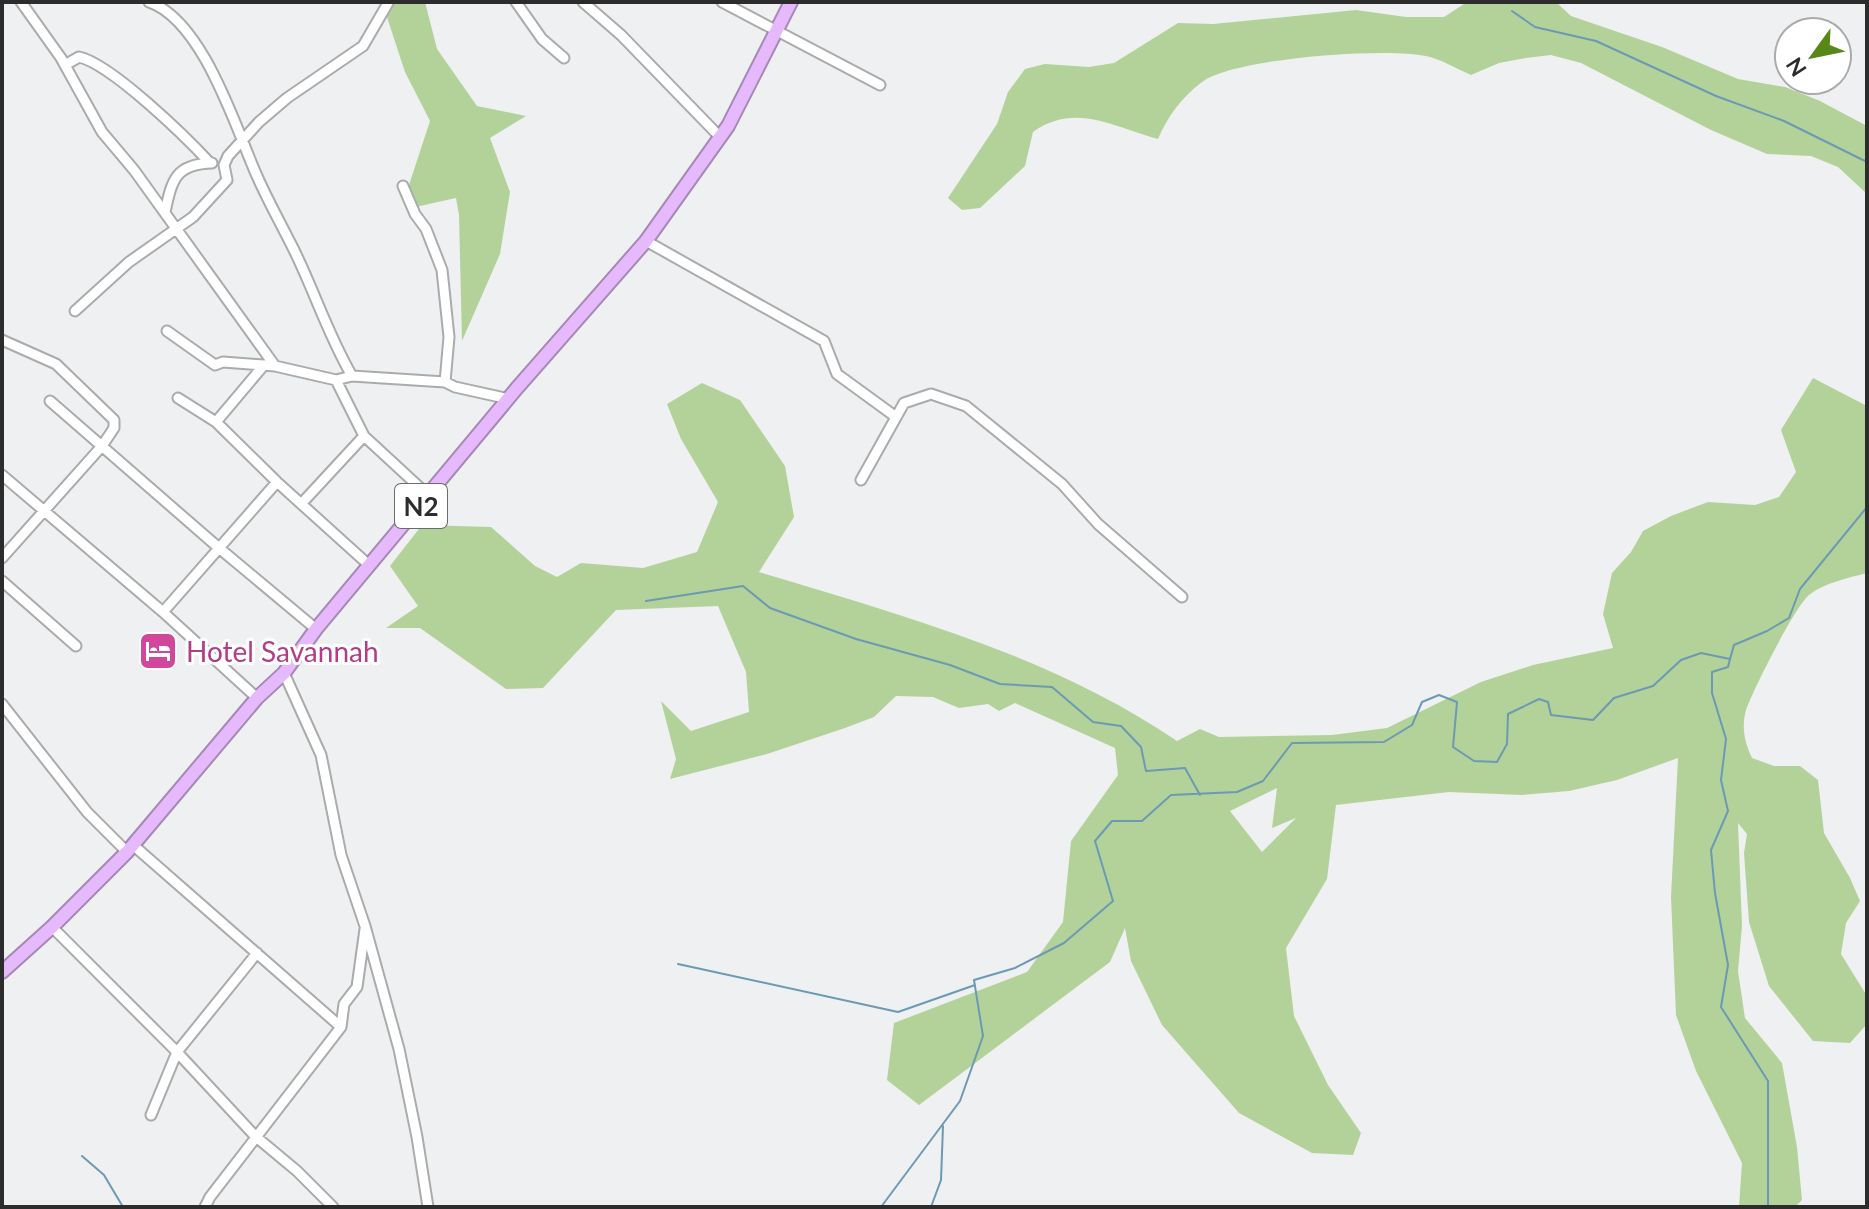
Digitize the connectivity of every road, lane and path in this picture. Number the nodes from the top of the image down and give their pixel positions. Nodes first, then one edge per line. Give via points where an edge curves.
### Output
1 (21, 2) edge
2 (149, 2) edge
3 (516, 2) edge
4 (583, 2) edge
5 (722, 2) edge
6 (791, 2) edge
7 (388, 3) edge
8 (778, 32) junction
9 (564, 58) dead end
10 (65, 65) junction
11 (880, 85) dead end
12 (720, 137) junction
13 (243, 140) junction
14 (210, 163) junction
15 (224, 165) junction
16 (403, 186) dead end
17 (165, 212) junction
18 (177, 231) junction
19 (646, 241) junction
20 (75, 311) dead end
21 (167, 331) dead end
22 (2, 340) edge
23 (264, 365) junction
24 (275, 366) junction
25 (352, 376) junction
26 (336, 380) junction
27 (445, 382) junction
28 (178, 398) dead end
29 (509, 399) junction
30 (50, 401) dead end
31 (896, 417) junction
32 (216, 422) junction
33 (364, 436) junction
34 (102, 446) junction
35 (2, 475) edge
36 (861, 480) dead end
37 (277, 482) junction
38 (429, 496) junction
39 (302, 503) junction
40 (44, 512) junction
41 (219, 548) junction
42 (2, 558) edge
43 (370, 566) junction
44 (2, 581) edge
45 (1182, 597) dead end
46 (163, 612) junction
47 (316, 629) junction
48 (76, 646) dead end
49 (284, 673) junction
50 (257, 698) junction
51 (2, 704) edge
52 (130, 849) junction
53 (365, 926) junction
54 (52, 927) junction
55 (257, 953) junction
56 (2, 972) edge
57 (341, 1027) junction
58 (177, 1052) junction
59 (151, 1115) dead end
60 (255, 1136) junction
61 (205, 1207) edge
62 (333, 1207) edge
63 (428, 1207) edge

1 - 10 street
2 - 13 street via 190,37 219,82
3 - 9 street via 542,39
4 - 12 street
5 - 8 street
6 - 8 highway, N2
7 - 13 street via 363,46 287,98
8 - 11 street
8 - 12 highway, N2
10 - 14 street via 79,57 94,63 162,115
10 - 17 street via 102,132
12 - 19 highway, N2
13 - 15 street
13 - 25 street
14 - 15 street
14 - 17 street via 180,171
15 - 18 street via 227,180
16 - 27 street via 442,270 449,337
17 - 18 street
18 - 20 street via 129,262
18 - 24 street
19 - 29 highway, N2
19 - 31 street via 824,341 837,374
21 - 23 street via 215,365
22 - 34 street via 56,364 105,410 114,428
23 - 24 street
23 - 32 street
24 - 26 street
25 - 26 street
25 - 27 street
26 - 33 street
27 - 29 street
28 - 32 street
29 - 38 highway, N2
30 - 34 street
31 - 36 street
31 - 45 street via 904,403 931,394 966,406 1062,484 1098,524
32 - 37 street
33 - 38 street
33 - 39 street
34 - 40 street
34 - 41 street
35 - 40 street
37 - 39 street
37 - 41 street
38 - 43 highway, N2
39 - 43 street
40 - 42 street
40 - 46 street
41 - 46 street
41 - 47 street
43 - 47 highway, N2
44 - 48 street
46 - 50 street
47 - 49 highway, N2
49 - 50 highway, N2
49 - 53 street via 321,755 341,855
50 - 52 highway, N2
51 - 52 street via 87,812
52 - 54 highway, N2
52 - 55 street
53 - 57 street via 357,987 344,1004
53 - 63 street via 399,1049
54 - 56 highway, N2
54 - 58 street
55 - 57 street
55 - 58 street
57 - 60 street
58 - 59 street
58 - 60 street
60 - 61 street
60 - 62 street

